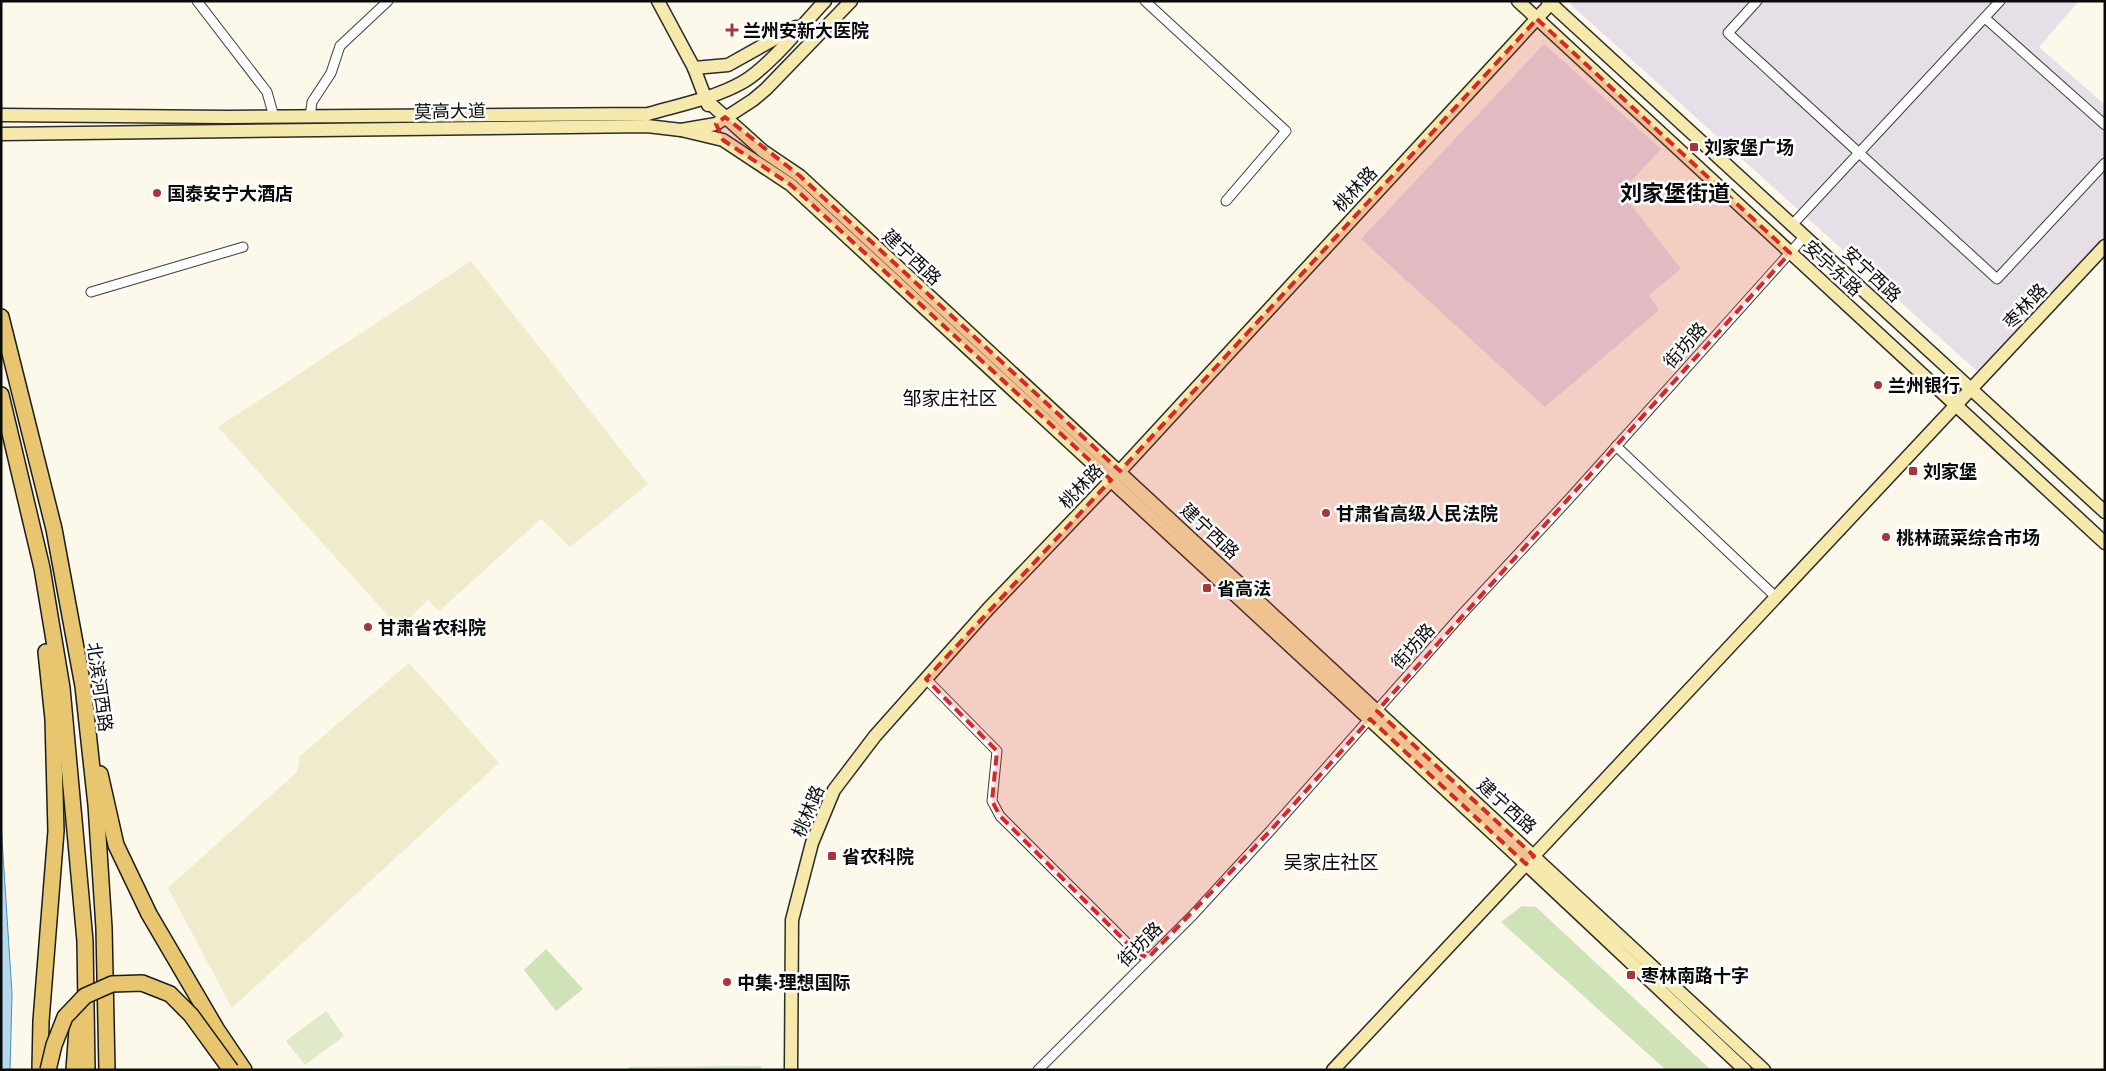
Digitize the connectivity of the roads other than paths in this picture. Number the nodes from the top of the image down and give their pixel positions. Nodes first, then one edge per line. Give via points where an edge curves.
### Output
1 (198, 1) edge
2 (388, 1) edge
3 (658, 1) edge
4 (825, 1) edge
5 (851, 1) edge
6 (1145, 1) edge
7 (1518, 1) edge
8 (1757, 1) edge
9 (2000, 1) edge
10 (1551, 2) edge
11 (1985, 18) junction
12 (1537, 19) junction
13 (805, 22) junction
14 (694, 68) junction
15 (704, 98) junction
16 (1, 115) edge
17 (274, 117) junction
18 (310, 117) junction
19 (721, 120) junction
20 (2105, 125) edge
21 (681, 130) junction
22 (1, 134) edge
23 (723, 140) junction
24 (1860, 153) junction
25 (2105, 163) edge
26 (1226, 201) dead end
27 (1792, 225) junction
28 (1805, 236) junction
29 (2105, 246) edge
30 (243, 247) dead end
31 (1790, 253) junction
32 (91, 292) dead end
33 (1, 317) edge
34 (1971, 390) junction
35 (1, 394) edge
36 (1955, 406) junction
37 (1616, 446) junction
38 (1116, 475) junction
39 (2105, 512) edge
40 (2105, 543) edge
41 (42, 568) junction
42 (1777, 598) junction
43 (926, 679) junction
44 (86, 715) junction
45 (1373, 715) junction
46 (1530, 860) junction
47 (85, 941) junction
48 (1148, 958) junction
49 (40, 1070) edge
50 (48, 1070) edge
51 (74, 1070) edge
52 (88, 1070) edge
53 (107, 1070) edge
54 (231, 1070) edge
55 (244, 1070) edge
56 (791, 1070) edge
57 (1038, 1070) edge
58 (1333, 1070) edge
59 (1745, 1070) edge
60 (1764, 1070) edge

1 - 17 street via 267,92
2 - 18 street via 340,46 331,73 312,102
3 - 14 main road
4 - 13 main road, 莫高大道
5 - 19 main road, 莫高大道 via 754,100
6 - 26 street via 1286,132
7 - 12 main road
8 - 24 street via 1728,33
9 - 11 street
10 - 12 main road, 桃林路
10 - 27 main road, 安宁西路
11 - 20 street
11 - 24 street
12 - 31 main road, 安宁东路
12 - 38 main road, 桃林路
13 - 14 main road via 728,65
13 - 15 main road, 莫高大道 via 757,73 742,83
14 - 15 main road
15 - 18 main road, 莫高大道 via 648,114
15 - 19 main road
16 - 17 main road, 莫高大道
17 - 18 main road, 莫高大道
19 - 21 main road, 莫高大道
19 - 23 main road
19 - 38 main road, 建宁西路 via 800,176
21 - 22 main road, 莫高大道 via 647,126
21 - 23 main road, 建宁西路
23 - 38 main road, 建宁西路 via 791,185 927,312
24 - 25 street via 1997,279
24 - 27 street
27 - 28 main road, 安宁西路
28 - 31 street, 街坊路
28 - 34 main road, 安宁西路
29 - 34 main road, 枣林路
30 - 32 street
31 - 36 main road, 安宁东路
31 - 37 street, 街坊路
33 - 44 main road, 北滨河西路 via 54,530
34 - 36 main road, 枣林路
34 - 39 main road, 安宁西路
35 - 41 main road
36 - 40 main road, 安宁东路
36 - 42 main road, 枣林路
37 - 42 street
37 - 45 street, 街坊路
38 - 43 main road, 桃林路
38 - 45 main road, 建宁西路
41 - 47 main road via 62,688
41 - 49 main road via 42,609 53,719 56,831 40,1021
42 - 46 main road, 枣林路
43 - 48 street via 997,751 992,802 1000,816 1136,952
43 - 56 main road, 桃林路 via 875,736 834,790 812,843 792,920
44 - 53 main road, 北滨河西路 via 104,928
44 - 55 main road via 116,845 149,914
45 - 46 main road, 建宁西路
45 - 48 street, 街坊路 via 1271,830
46 - 58 main road, 枣林路
46 - 59 main road, 建宁西路
46 - 60 main road, 建宁西路
47 - 51 main road
47 - 52 main road
48 - 57 street, 街坊路
50 - 54 main road, bridge via 64,1017 85,996 112,984 142,983 170,994 191,1015

